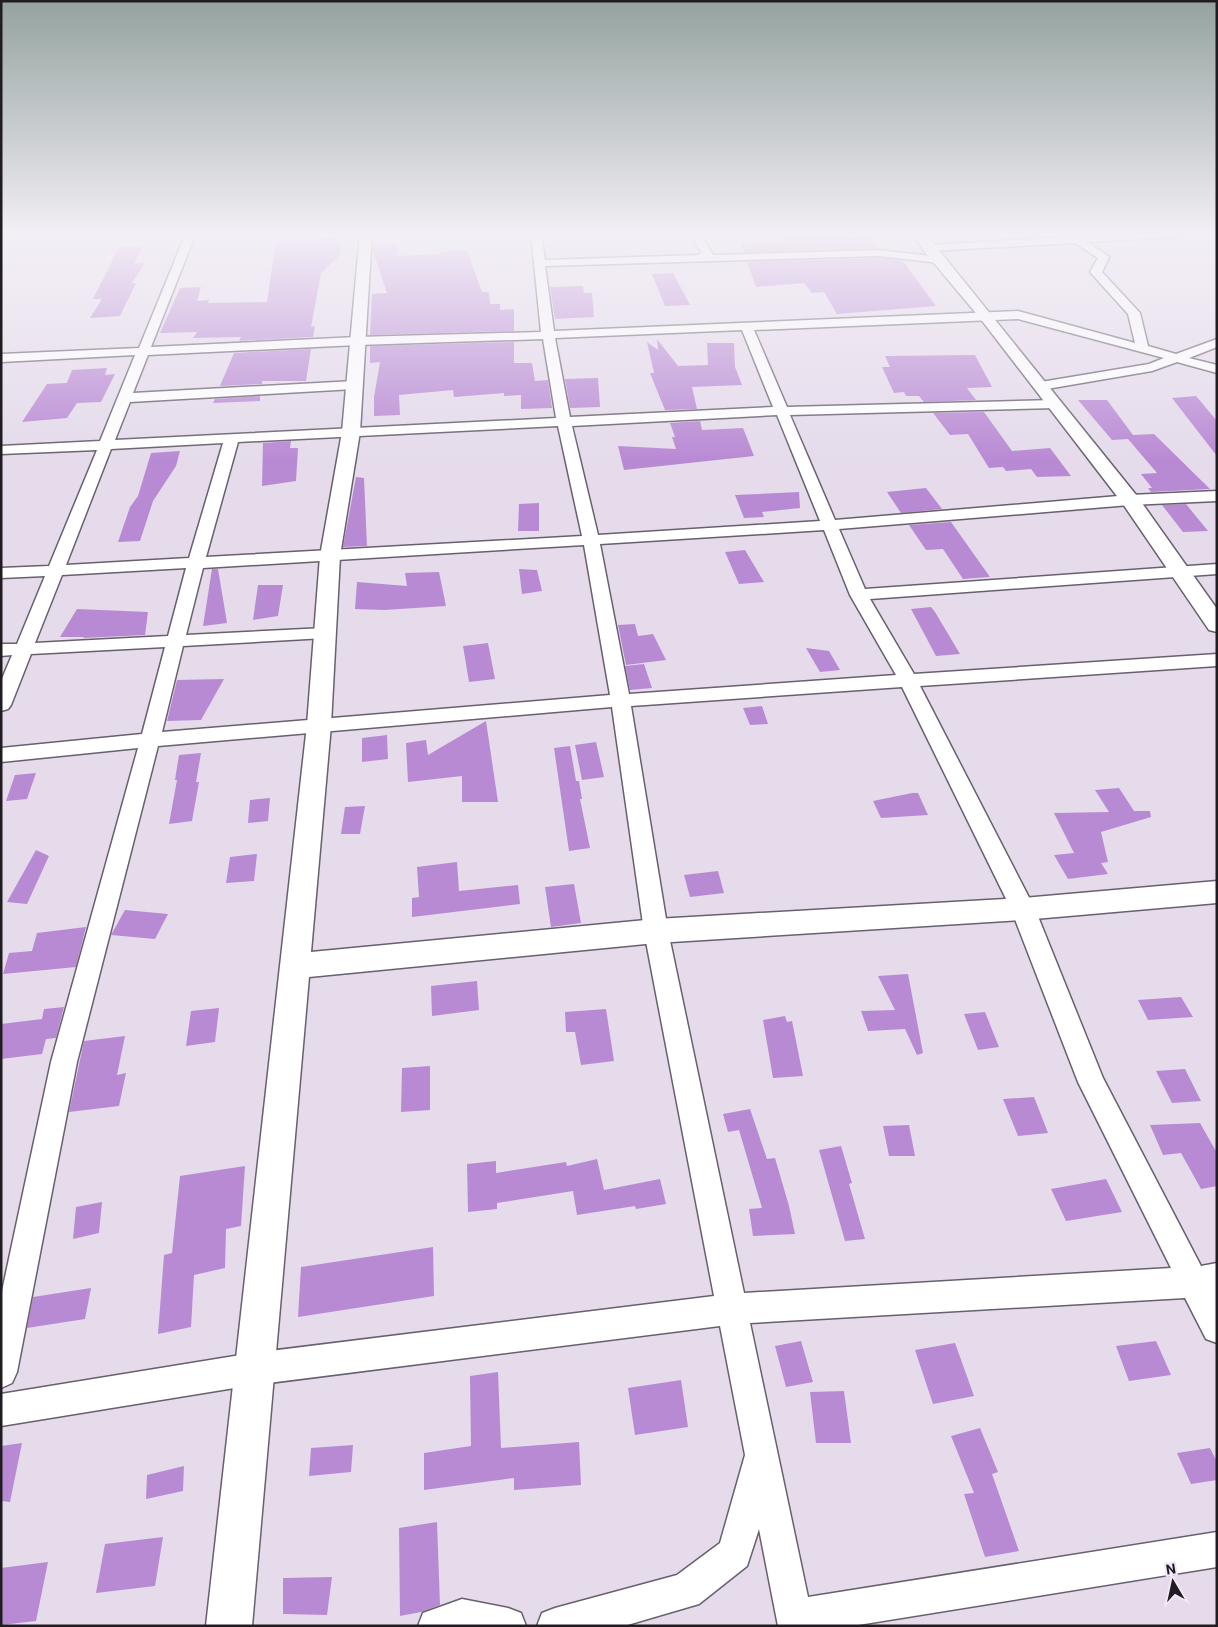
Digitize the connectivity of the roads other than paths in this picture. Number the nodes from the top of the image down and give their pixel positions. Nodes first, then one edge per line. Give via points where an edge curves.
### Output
1 (160, 309) edge
2 (360, 309) edge
3 (545, 309) edge
4 (980, 309) edge
5 (1130, 309) edge
6 (985, 315) junction
7 (746, 326) junction
8 (548, 335) junction
9 (357, 341) junction
10 (1217, 343) edge
11 (1142, 348) junction
12 (143, 351) junction
13 (1, 358) edge
14 (1179, 358) junction
15 (1217, 368) edge
16 (354, 385) junction
17 (1040, 386) junction
18 (124, 398) junction
19 (1055, 404) junction
20 (784, 411) junction
21 (564, 422) junction
22 (351, 432) junction
23 (232, 438) junction
24 (106, 444) junction
25 (1, 450) edge
26 (1217, 496) edge
27 (1130, 500) junction
28 (830, 525) junction
29 (591, 540) junction
30 (330, 556) junction
31 (196, 563) junction
32 (1217, 569) edge
33 (56, 571) junction
34 (1180, 572) junction
35 (1, 573) edge
36 (860, 595) junction
37 (1217, 625) edge
38 (325, 633) junction
39 (177, 641) junction
40 (25, 649) junction
41 (1, 650) edge
42 (1217, 660) edge
43 (908, 680) junction
44 (620, 699) junction
45 (1, 705) edge
46 (319, 725) junction
47 (151, 739) junction
48 (1, 755) edge
49 (1217, 892) edge
50 (1023, 909) junction
51 (656, 931) junction
52 (294, 966) junction
53 (1205, 1280) edge
54 (732, 1309) junction
55 (1217, 1328) edge
56 (253, 1369) junction
57 (1, 1372) edge
58 (1, 1410) edge
59 (762, 1454) junction
60 (1217, 1549) edge
61 (795, 1621) edge
62 (229, 1626) edge
63 (436, 1626) edge
64 (508, 1626) edge
65 (555, 1626) edge

1 - 12 street
2 - 9 street
3 - 8 street
4 - 6 street
5 - 11 street
6 - 7 street
6 - 11 street via 1018,315
6 - 17 street
7 - 8 street
7 - 20 street
8 - 9 street
8 - 21 street
9 - 12 street
9 - 16 street
10 - 14 street
11 - 14 street
12 - 13 street
12 - 18 street
14 - 15 street
14 - 17 street via 1152,367
16 - 18 street
16 - 22 street
17 - 19 street
18 - 24 street
19 - 20 street
19 - 27 street
20 - 21 street
20 - 28 street
21 - 22 street
21 - 29 street
22 - 23 street
22 - 30 street
23 - 24 street
23 - 31 street
24 - 25 street
24 - 33 street
26 - 27 street
27 - 28 street
27 - 34 street
28 - 29 street
28 - 36 street
29 - 30 street
29 - 44 street
30 - 31 street
30 - 38 street
31 - 33 street
31 - 39 street
32 - 34 street
33 - 35 street
33 - 40 street
34 - 36 street
34 - 37 street
36 - 43 street
38 - 39 street
38 - 46 street
39 - 40 street
39 - 47 street
40 - 41 street
40 - 45 street
42 - 43 street
43 - 44 street
43 - 50 street
44 - 46 street
44 - 51 street
46 - 47 street
46 - 52 street
47 - 48 street
47 - 57 street via 64,1062
49 - 50 street
50 - 51 street
50 - 53 street via 1091,1082
51 - 52 street
51 - 54 street
52 - 56 street
53 - 54 street
53 - 55 street
54 - 56 street
54 - 59 street
56 - 58 street
56 - 62 street
59 - 61 street
59 - 65 street via 735,1554 686,1591
60 - 61 street
63 - 64 street via 462,1617

